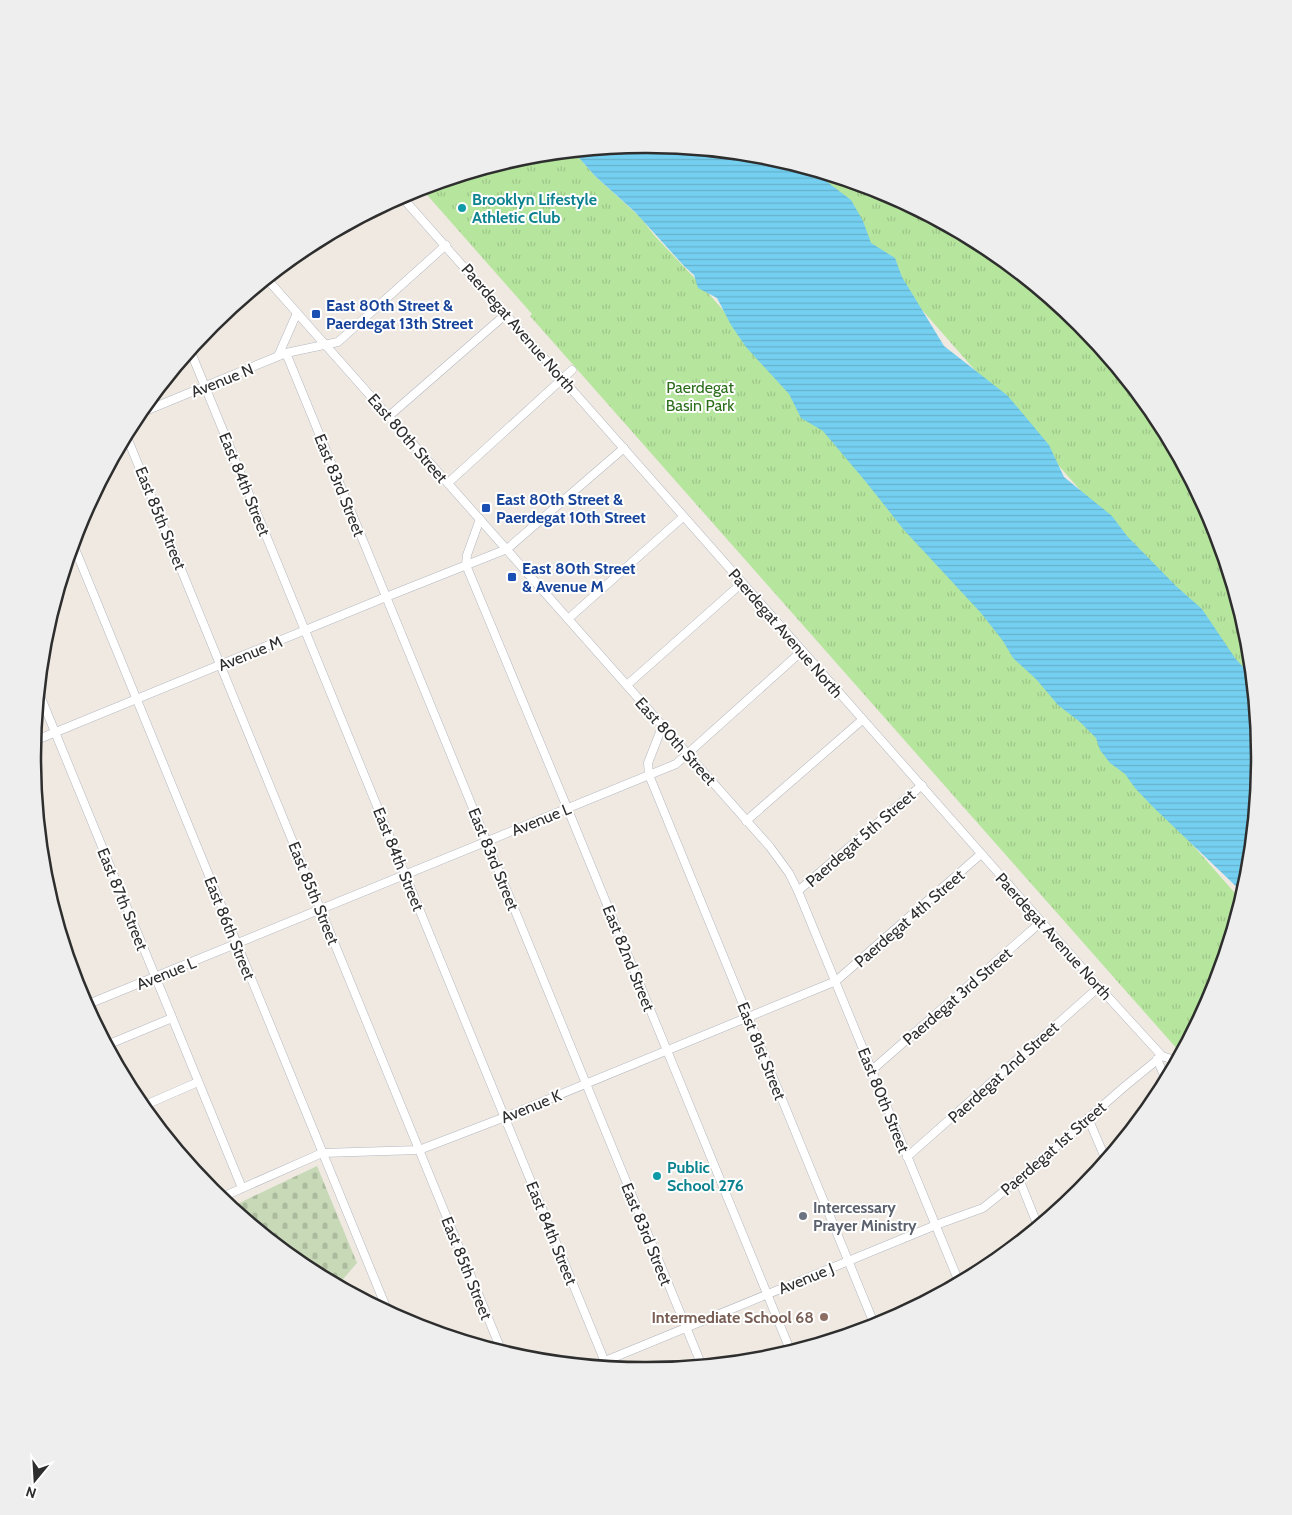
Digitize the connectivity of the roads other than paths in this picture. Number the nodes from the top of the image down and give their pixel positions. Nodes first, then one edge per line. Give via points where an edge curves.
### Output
1 (407, 203) edge
2 (446, 245) junction
3 (271, 284) edge
4 (297, 313) junction
5 (506, 314) junction
6 (325, 344) junction
7 (282, 355) junction
8 (193, 357) edge
9 (572, 370) dead end
10 (562, 378) junction
11 (205, 386) junction
12 (153, 408) edge
13 (389, 416) junction
14 (129, 443) edge
15 (624, 448) junction
16 (448, 483) junction
17 (684, 517) junction
18 (480, 519) junction
19 (507, 550) junction
20 (77, 553) edge
21 (466, 565) junction
22 (742, 583) junction
23 (386, 597) junction
24 (568, 619) junction
25 (305, 630) junction
26 (802, 651) junction
27 (221, 665) junction
28 (627, 685) junction
29 (136, 700) junction
30 (44, 705) edge
31 (862, 720) junction
32 (662, 727) junction
33 (55, 733) junction
34 (42, 738) edge
35 (687, 754) junction
36 (648, 775) junction
37 (922, 785) junction
38 (568, 808) junction
39 (746, 821) junction
40 (486, 842) junction
41 (982, 854) junction
42 (405, 875) junction
43 (798, 891) junction
44 (321, 909) junction
45 (1042, 922) junction
46 (237, 944) junction
47 (156, 977) junction
48 (836, 981) junction
49 (1099, 987) junction
50 (93, 1002) edge
51 (172, 1018) junction
52 (748, 1018) junction
53 (113, 1043) edge
54 (667, 1051) junction
55 (1159, 1058) junction
56 (1171, 1059) edge
57 (872, 1070) junction
58 (1163, 1071) edge
59 (198, 1082) junction
60 (586, 1084) junction
61 (150, 1103) edge
62 (505, 1117) junction
63 (1088, 1118) junction
64 (420, 1150) junction
65 (322, 1152) junction
66 (1103, 1153) edge
67 (907, 1157) junction
68 (1019, 1179) junction
69 (242, 1188) junction
70 (228, 1194) edge
71 (1035, 1220) edge
72 (936, 1225) junction
73 (848, 1261) junction
74 (956, 1276) edge
75 (767, 1294) junction
76 (384, 1302) edge
77 (872, 1318) edge
78 (686, 1327) junction
79 (499, 1344) edge
80 (787, 1346) edge
81 (699, 1360) edge
82 (605, 1361) edge
83 (612, 1361) edge

1 - 2 street, Paerdegat Avenue North
2 - 5 street, Paerdegat Avenue North
2 - 6 street, Avenue N via 338,342
3 - 4 street, East 80th Street
4 - 6 street, East 80th Street
4 - 7 street
5 - 10 street, Paerdegat Avenue North
5 - 13 street
6 - 7 street, Avenue N
6 - 13 street, East 80th Street
7 - 11 street, Avenue N
7 - 23 street, East 83rd Street
8 - 11 street, East 84th Street
9 - 10 street
10 - 15 street, Paerdegat Avenue North
10 - 16 street
11 - 12 street, Avenue N
11 - 25 street, East 84th Street
13 - 16 street, East 80th Street
14 - 27 street, East 85th Street
15 - 17 street, Paerdegat Avenue North
15 - 19 street
16 - 18 street, East 80th Street
17 - 22 street, Paerdegat Avenue North
17 - 24 street
18 - 19 street, East 80th Street
18 - 21 street
19 - 21 street, Avenue M
19 - 24 street, East 80th Street
20 - 29 street, East 86th Street
21 - 23 street, Avenue M
21 - 38 street, East 82nd Street
22 - 26 street, Paerdegat Avenue North
22 - 28 street
23 - 25 street, Avenue M
23 - 40 street, East 83rd Street
24 - 28 street, East 80th Street
25 - 27 street, Avenue M
25 - 42 street, East 84th Street
26 - 31 street, Paerdegat Avenue North
26 - 35 street, Avenue L
27 - 29 street, Avenue M
27 - 44 street, East 85th Street
28 - 32 street, East 80th Street
29 - 33 street, Avenue M
29 - 46 street, East 86th Street
30 - 33 street, East 87th Street
31 - 37 street, Paerdegat Avenue North
31 - 39 street
32 - 35 street, East 80th Street
32 - 36 street via 648,763
33 - 34 street, Avenue M
33 - 47 street, East 87th Street
35 - 36 street, Avenue L via 676,764
35 - 39 street, East 80th Street
36 - 38 street, Avenue L
36 - 52 street, East 81st Street
37 - 41 street, Paerdegat Avenue North
37 - 43 street, Paerdegat 5th Street
38 - 40 street, Avenue L
38 - 54 street, East 82nd Street
39 - 43 street, East 80th Street via 780,859
40 - 42 street, Avenue L
40 - 60 street, East 83rd Street
41 - 45 street, Paerdegat Avenue North
41 - 48 street, Paerdegat 4th Street
42 - 44 street, Avenue L
42 - 62 street, East 84th Street
43 - 48 street, East 80th Street
44 - 46 street, Avenue L
44 - 64 street, East 85th Street
45 - 49 street, Paerdegat Avenue North
45 - 57 street, Paerdegat 3rd Street
46 - 47 street, Avenue L
46 - 65 street, East 86th Street
47 - 50 street, Avenue L
47 - 51 street, East 87th Street
48 - 52 street, Avenue K
48 - 57 street, East 80th Street
49 - 55 street, Paerdegat Avenue North
49 - 67 street, Paerdegat 2nd Street
51 - 53 street
51 - 59 street, East 87th Street
52 - 54 street, Avenue K
52 - 73 street, East 81st Street
54 - 60 street, Avenue K
54 - 75 street, East 82nd Street
55 - 56 street, Paerdegat Avenue North
55 - 58 street
55 - 63 street, Paerdegat 1st Street
57 - 67 street, East 80th Street
59 - 61 street
59 - 69 street, East 87th Street
60 - 62 street, Avenue K
60 - 78 street, East 83rd Street
62 - 64 street, Avenue K
62 - 82 street, East 84th Street
63 - 66 street
63 - 68 street, Paerdegat 1st Street
64 - 65 street, Avenue K
64 - 79 street, East 85th Street
65 - 69 street, Avenue K
65 - 76 street, East 86th Street
67 - 72 street, East 80th Street
68 - 71 street
68 - 72 street, Paerdegat 1st Street via 984,1208
69 - 70 street, Avenue K
72 - 73 street, Avenue J
72 - 74 street, East 80th Street
73 - 75 street, Avenue J
73 - 77 street, East 81st Street
75 - 78 street, Avenue J
75 - 80 street, East 82nd Street
78 - 81 street, East 83rd Street
78 - 83 street, Avenue J

